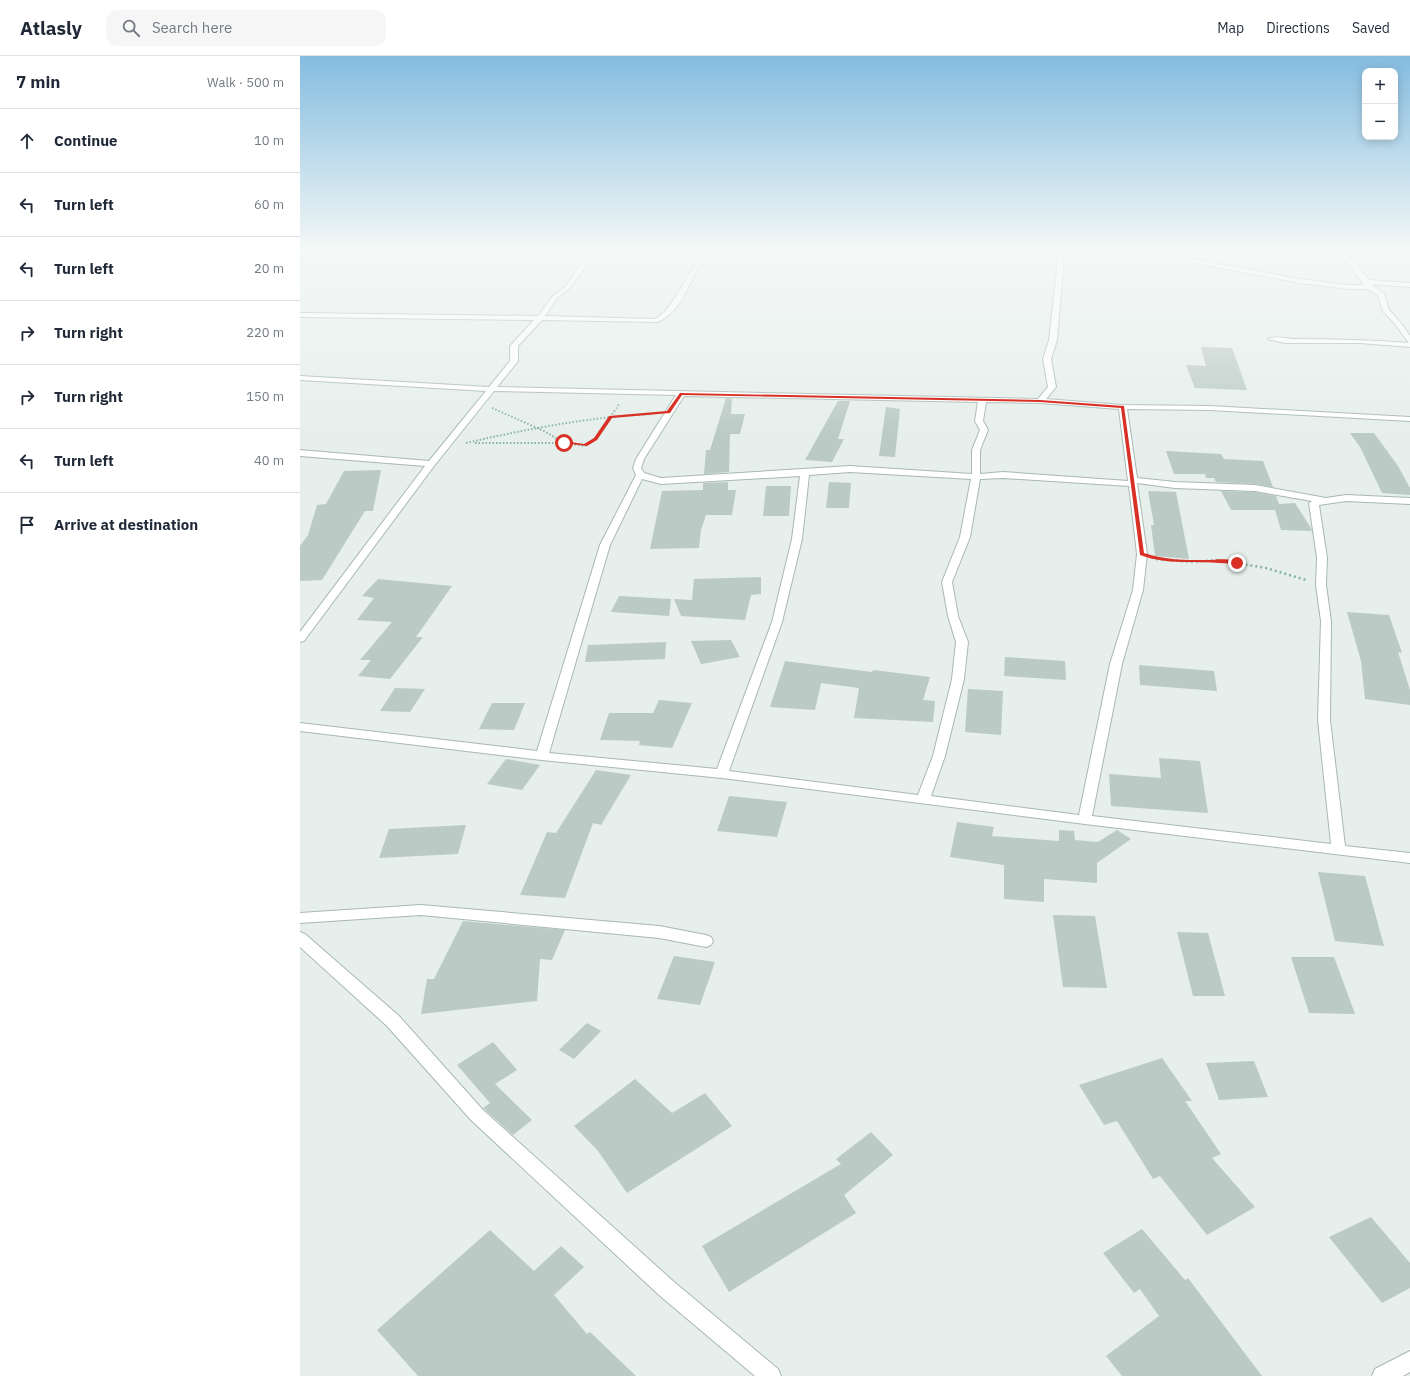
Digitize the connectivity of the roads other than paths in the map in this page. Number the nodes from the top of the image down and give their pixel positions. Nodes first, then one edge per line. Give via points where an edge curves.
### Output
1 (544, 313) edge
2 (667, 313) edge
3 (1056, 313) edge
4 (1388, 313) edge
5 (300, 315) edge
6 (540, 318) junction
7 (1272, 339) dead end
8 (1410, 341) edge
9 (1410, 346) edge
10 (300, 378) edge
11 (492, 389) junction
12 (681, 394) junction
13 (982, 400) junction
14 (1040, 401) junction
15 (1123, 407) junction
16 (1410, 419) edge
17 (300, 453) edge
18 (431, 464) junction
19 (805, 473) junction
20 (640, 475) junction
21 (976, 477) junction
22 (1132, 482) junction
23 (1326, 500) junction
24 (1410, 501) edge
25 (300, 639) edge
26 (300, 727) edge
27 (542, 756) junction
28 (722, 774) junction
29 (923, 800) junction
30 (1085, 820) junction
31 (1338, 850) junction
32 (1410, 858) edge
33 (300, 918) edge
34 (300, 938) edge
35 (706, 941) dead end
36 (1410, 1361) edge
37 (771, 1376) edge
38 (1382, 1376) edge

1 - 6 street
2 - 6 street via 662,319 646,322
3 - 14 street via 1053,340 1047,359 1052,387
4 - 8 street
5 - 6 street
6 - 11 street via 514,346 514,362
7 - 9 street via 1360,341
10 - 11 street
11 - 12 street
11 - 18 street
12 - 13 street
12 - 20 street via 640,459
13 - 14 street
13 - 21 street via 979,421 984,430 976,450
14 - 15 street
15 - 16 street via 1210,408
15 - 22 street
17 - 18 street
18 - 25 street
19 - 20 street via 661,481
19 - 21 street via 850,469
19 - 28 street via 796,539 777,622
20 - 27 street via 604,549
21 - 22 street via 1003,475
21 - 29 street via 965,537 947,582 953,616 962,642 958,679 939,756
22 - 23 street via 1255,488
22 - 30 street via 1142,554 1138,590 1116,664
23 - 24 street via 1346,498
23 - 31 street via 1314,503 1322,558 1326,621 1324,720
26 - 27 street
27 - 28 street
28 - 29 street
29 - 30 street
30 - 31 street
31 - 32 street
33 - 35 street via 421,910 659,932
34 - 37 street via 393,1021 477,1115 666,1288
36 - 38 street

